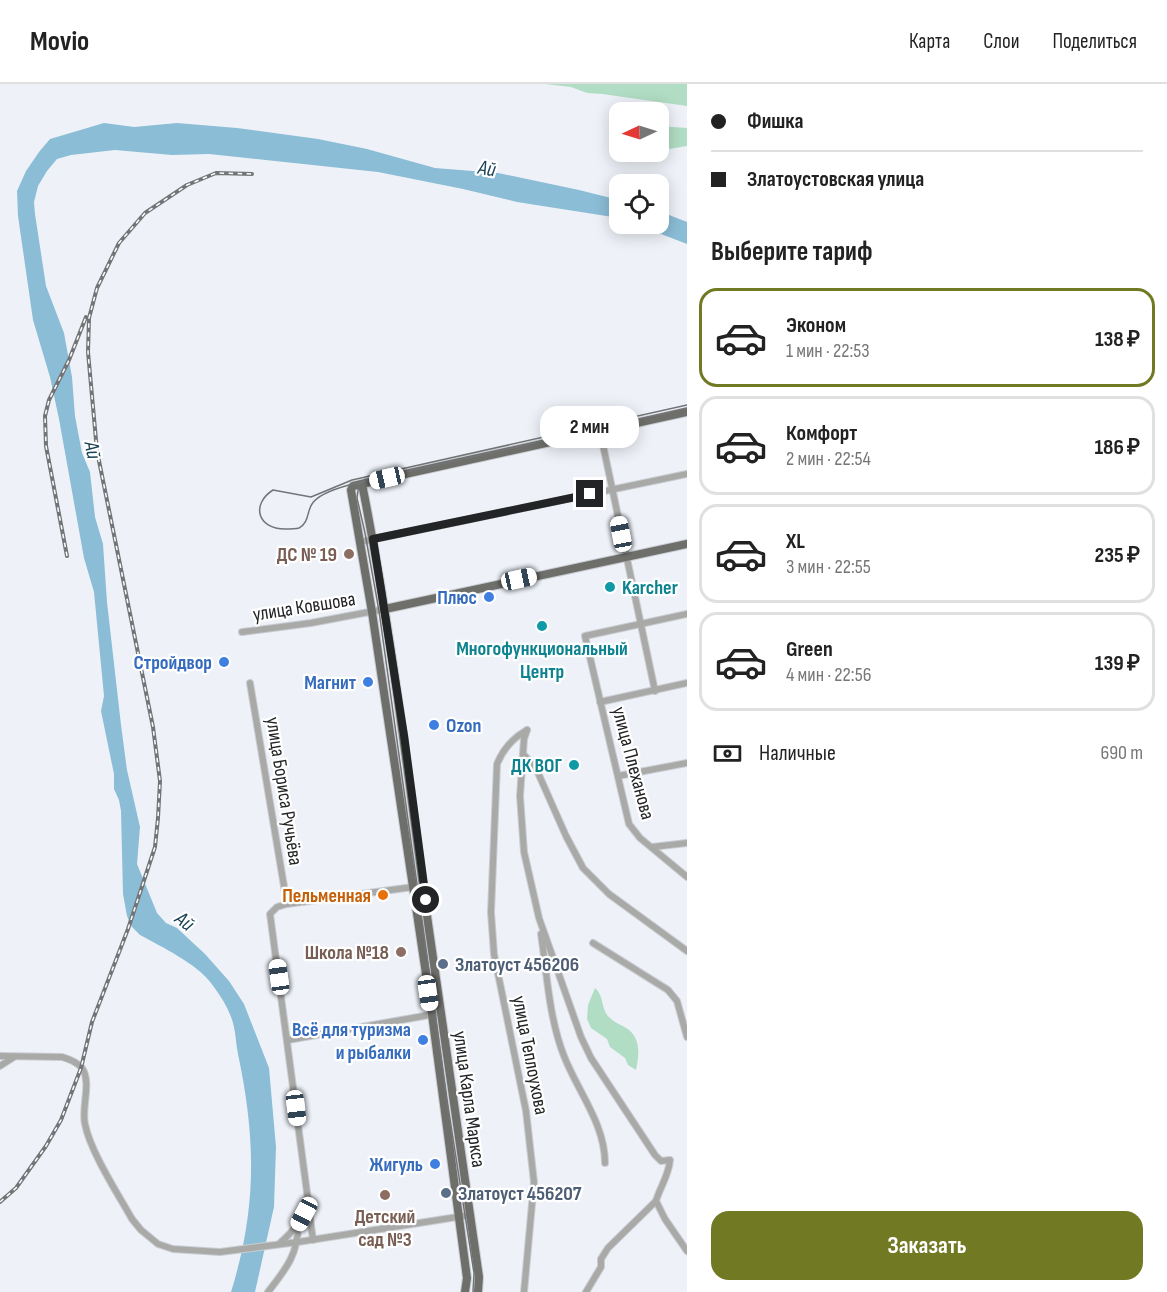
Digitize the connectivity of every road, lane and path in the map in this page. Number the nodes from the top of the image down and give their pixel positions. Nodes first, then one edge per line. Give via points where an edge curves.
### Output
1 (687, 412) edge
2 (600, 430) junction
3 (687, 474) edge
4 (362, 484) junction
5 (612, 489) junction
6 (373, 539) junction
7 (360, 542) junction
8 (687, 544) edge
9 (625, 556) junction
10 (384, 609) junction
11 (372, 612) junction
12 (687, 614) edge
13 (640, 624) junction
14 (242, 632) dead end
15 (250, 683) dead end
16 (687, 684) edge
17 (655, 691) junction
18 (600, 702) junction
19 (523, 754) junction
20 (687, 764) edge
21 (618, 776) junction
22 (687, 843) edge
23 (652, 847) junction
24 (687, 876) edge
25 (413, 887) junction
26 (286, 904) junction
27 (539, 918) junction
28 (593, 943) dead end
29 (687, 951) edge
30 (441, 1012) junction
31 (432, 1014) junction
32 (687, 1037) edge
33 (288, 1040) junction
34 (0, 1056) edge
35 (15, 1056) junction
36 (0, 1066) edge
37 (605, 1163) dead end
38 (308, 1200) junction
39 (656, 1202) junction
40 (470, 1215) junction
41 (459, 1218) junction
42 (298, 1226) junction
43 (313, 1240) junction
44 (298, 1242) junction
45 (277, 1244) junction
46 (687, 1251) edge
47 (268, 1292) edge
48 (465, 1292) edge
49 (478, 1292) edge
50 (524, 1292) edge
51 (586, 1292) edge

1 - 2 main road
2 - 4 main road
2 - 5 street
3 - 5 street
4 - 6 main road, улица Карла Маркса
4 - 7 main road, улица Карла Маркса via 351,490
5 - 6 street
5 - 9 street
6 - 7 street
6 - 10 main road, улица Карла Маркса
7 - 11 main road, улица Карла Маркса
8 - 9 main road, улица Ковшова
9 - 10 main road, улица Ковшова
9 - 13 street
10 - 11 street, улица Ковшова
10 - 30 main road, улица Карла Маркса
11 - 14 street, улица Ковшова
11 - 25 main road, улица Карла Маркса
12 - 13 street
13 - 17 street
13 - 18 street, улица Плеханова via 585,636
15 - 26 street, улица Бориса Ручьёва
16 - 17 street
17 - 18 street
18 - 21 street, улица Плеханова
19 - 27 street via 520,796 524,852
19 - 29 street via 535,765 583,868 609,894
19 - 50 street, улица Теплоухова via 527,730 508,745 497,764 491,912 494,954 526,1111 534,1182
20 - 21 street
21 - 23 street, улица Плеханова via 629,824
22 - 23 street
23 - 24 street, улица Плеханова
25 - 26 street
25 - 31 main road, улица Карла Маркса
26 - 33 street via 270,914
27 - 37 street via 557,1036 604,1143
27 - 39 street via 591,1058 655,1155 661,1161 670,1160 669,1173
28 - 32 street via 668,990 677,1000
30 - 31 street
30 - 40 main road, улица Карла Маркса
31 - 33 street
31 - 41 main road, улица Карла Маркса
33 - 38 street
34 - 35 street
35 - 36 street
35 - 45 street via 62,1057 81,1068 85,1082 84,1123 89,1139 132,1219 158,1244 173,1249 220,1252
38 - 42 street
38 - 43 street
39 - 46 street
39 - 51 street via 608,1248
40 - 41 street
40 - 49 main road, улица Карла Маркса
41 - 43 street
41 - 48 main road, улица Карла Маркса via 467,1278
42 - 44 street
42 - 45 street
43 - 44 street
44 - 45 street
44 - 47 street via 290,1263

